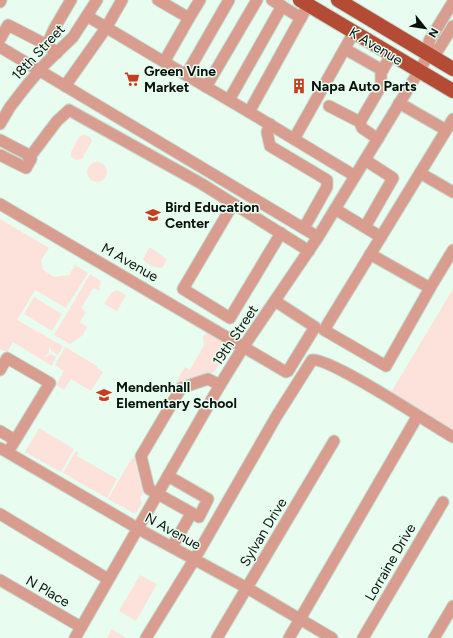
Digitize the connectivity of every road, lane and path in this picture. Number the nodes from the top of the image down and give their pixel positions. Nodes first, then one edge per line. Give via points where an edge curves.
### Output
1 (71, 0) edge
2 (98, 0) edge
3 (122, 0) edge
4 (158, 0) edge
5 (200, 0) edge
6 (228, 0) edge
7 (257, 0) edge
8 (272, 0) edge
9 (338, 0) edge
10 (453, 1) edge
11 (171, 3) edge
12 (304, 3) edge
13 (282, 6) junction
14 (88, 16) junction
15 (189, 18) junction
16 (301, 18) junction
17 (4, 22) edge
18 (453, 26) edge
19 (106, 28) junction
20 (354, 32) junction
21 (0, 39) edge
22 (47, 45) junction
23 (345, 49) junction
24 (2, 52) edge
25 (57, 53) junction
26 (429, 54) junction
27 (391, 55) junction
28 (164, 62) junction
29 (453, 69) edge
30 (39, 70) junction
31 (382, 70) junction
32 (419, 71) junction
33 (186, 75) junction
34 (65, 86) junction
35 (206, 87) junction
36 (453, 91) edge
37 (229, 100) junction
38 (399, 103) junction
39 (329, 106) dead end
40 (249, 112) junction
41 (453, 118) edge
42 (360, 122) junction
43 (0, 124) edge
44 (270, 124) junction
45 (446, 130) junction
46 (294, 139) junction
47 (378, 139) junction
48 (0, 140) edge
49 (0, 155) edge
50 (30, 158) junction
51 (365, 160) junction
52 (341, 167) junction
53 (420, 173) junction
54 (355, 176) junction
55 (327, 180) junction
56 (453, 192) edge
57 (0, 204) edge
58 (233, 204) junction
59 (335, 210) junction
60 (365, 227) junction
61 (304, 228) junction
62 (281, 233) junction
63 (318, 237) junction
64 (381, 237) junction
65 (453, 250) edge
66 (309, 251) junction
67 (370, 254) junction
68 (430, 288) junction
69 (183, 289) junction
70 (275, 301) junction
71 (173, 305) junction
72 (244, 346) junction
73 (0, 370) edge
74 (220, 385) junction
75 (417, 417) junction
76 (0, 431) edge
77 (453, 437) edge
78 (15, 440) junction
79 (334, 441) dead end
80 (4, 450) edge
81 (168, 476) junction
82 (157, 495) junction
83 (443, 502) dead end
84 (0, 514) edge
85 (191, 514) junction
86 (137, 528) junction
87 (172, 547) junction
88 (194, 560) junction
89 (108, 579) junction
90 (0, 580) edge
91 (247, 588) junction
92 (453, 606) edge
93 (300, 619) junction
94 (81, 627) junction
95 (75, 638) edge
96 (146, 638) edge
97 (217, 638) edge
98 (289, 638) edge
99 (332, 638) edge
100 (363, 638) edge
101 (434, 638) edge

1 - 22 street
2 - 14 street, 18th Street
3 - 19 street
4 - 11 street
5 - 15 street
6 - 33 street
7 - 35 street
8 - 13 street
9 - 26 main road, K Avenue
10 - 26 street via 429,41
11 - 15 street
12 - 16 street
12 - 20 main road, K Avenue
13 - 16 street
13 - 37 street
14 - 19 street
14 - 25 street, 18th Street
15 - 28 street
16 - 40 street
17 - 21 street
17 - 22 street
18 - 26 street via 438,50
19 - 28 street
19 - 34 street
20 - 23 street
20 - 27 main road, K Avenue
22 - 25 street
23 - 31 street
23 - 46 street
24 - 30 street
25 - 30 street, 18th Street
26 - 29 main road, K Avenue
26 - 32 street, 19th Street
27 - 31 street
27 - 32 main road, K Avenue
28 - 33 street
30 - 34 street
30 - 43 street, 18th Street
31 - 42 street via 381,86
32 - 36 main road, K Avenue
32 - 38 street, 19th Street
33 - 35 street
34 - 61 street
35 - 37 street
37 - 40 street
38 - 45 street
38 - 47 street, 19th Street
39 - 42 street
40 - 44 street
41 - 45 street
42 - 47 street via 362,128
44 - 46 street
44 - 55 street via 267,132 270,146
45 - 53 street
46 - 52 street
47 - 51 street, 19th Street
48 - 50 street
49 - 50 street via 26,168
50 - 58 street via 57,121 69,110
51 - 54 street, 19th Street
51 - 60 street via 393,178
52 - 54 street
52 - 55 street
53 - 56 street
53 - 64 street
54 - 59 street, 19th Street
55 - 61 street via 327,187
57 - 71 street, M Avenue
58 - 62 street
58 - 69 street
59 - 60 street
59 - 63 street, 19th Street
60 - 64 street
61 - 63 street
62 - 66 street
62 - 69 street via 230,318
63 - 66 street, 19th Street
64 - 67 street
65 - 68 street
66 - 70 street, 19th Street
67 - 68 street
67 - 68 street via 324,330 386,366
69 - 71 street
70 - 72 street, 19th Street
70 - 72 street, M Avenue via 315,327 290,370 286,372
71 - 72 street, M Avenue
72 - 74 street, 19th Street
73 - 78 street via 7,358 50,383
74 - 81 street, 19th Street
74 - 82 street via 208,380 182,388 141,456 149,489
75 - 77 street
75 - 88 street via 341,370 320,360 312,360 276,417
75 - 93 street
76 - 78 street
78 - 80 street
79 - 91 street, Sylvan Drive
80 - 86 street, N Avenue
81 - 82 street, 19th Street
81 - 85 street via 208,499 199,516
82 - 85 street
82 - 86 street, 19th Street
83 - 100 street, Lorraine Drive
84 - 89 street
85 - 87 street
86 - 87 street, N Avenue
86 - 89 street, 19th Street
87 - 88 street, N Avenue
88 - 91 street, N Avenue
88 - 96 street
89 - 94 street, 19th Street
90 - 94 street, N Place
91 - 93 street, N Avenue
91 - 97 street, Sylvan Drive
92 - 101 street
93 - 98 street
93 - 99 street, N Avenue
94 - 95 street, 19th Street

